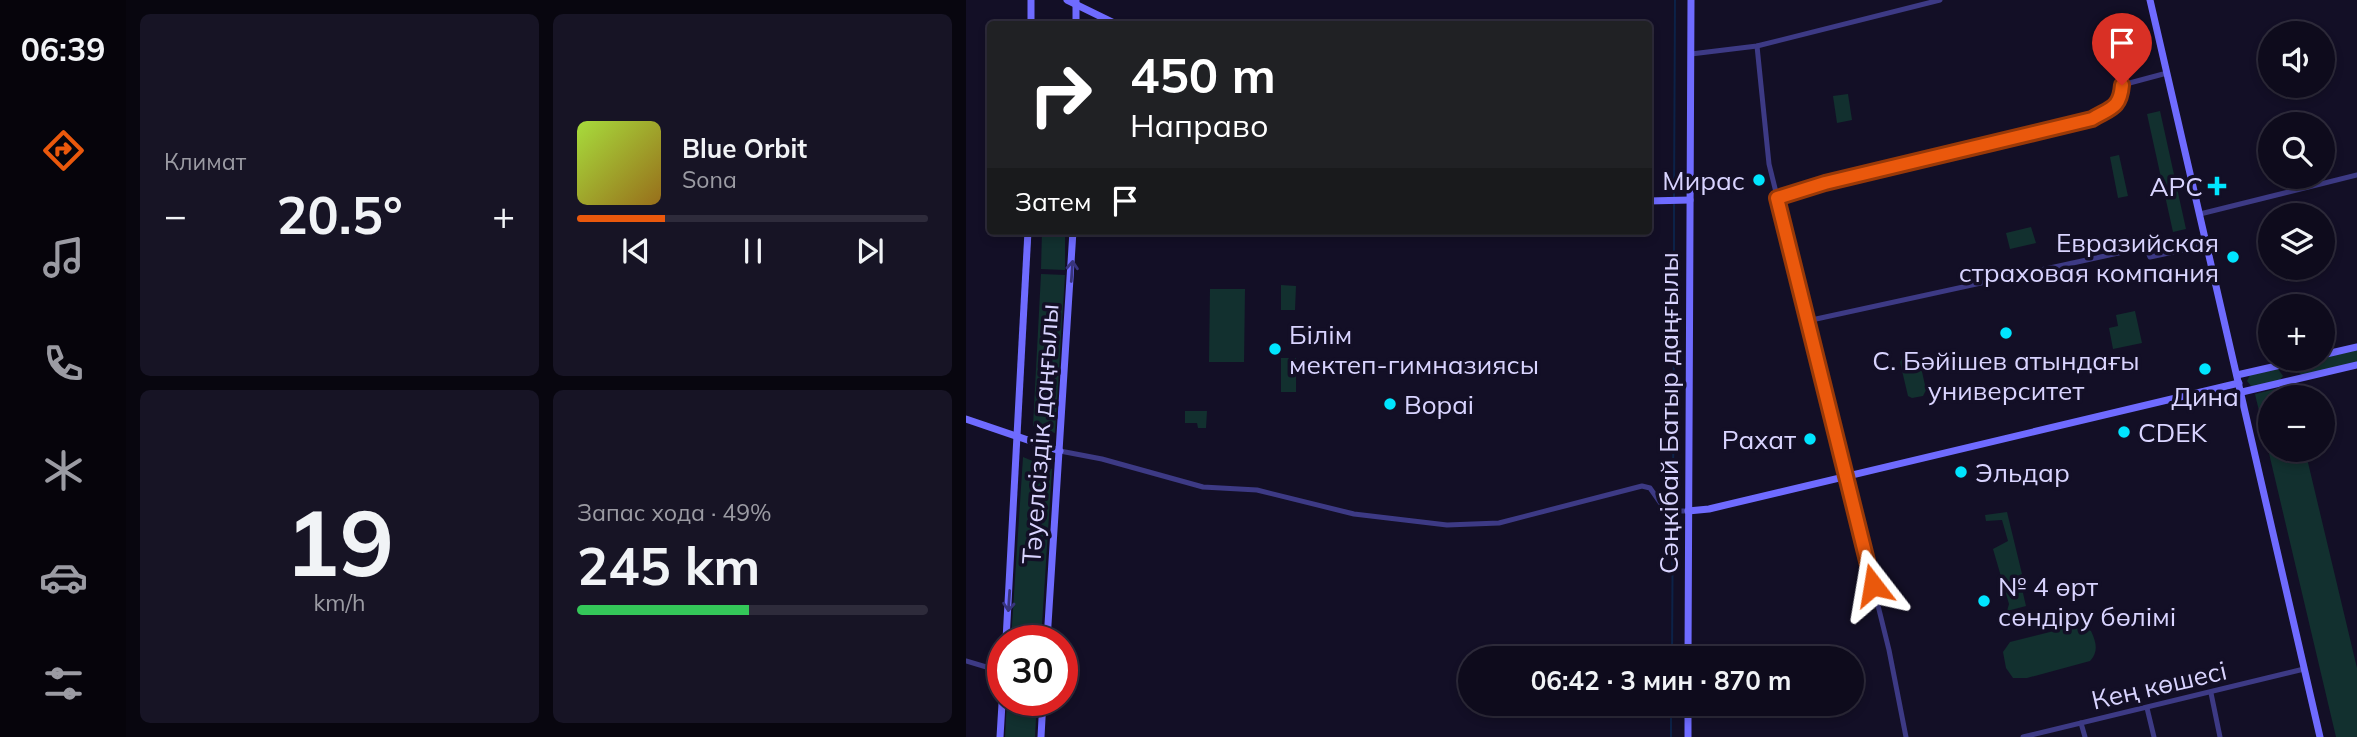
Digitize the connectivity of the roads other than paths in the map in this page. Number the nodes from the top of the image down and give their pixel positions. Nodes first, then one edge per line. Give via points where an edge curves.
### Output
1 (1031, 0) edge
2 (1067, 0) edge
3 (1691, 0) edge
4 (1940, 0) edge
5 (2150, 0) edge
6 (1076, 2) edge
7 (1031, 21) edge
8 (1076, 21) edge
9 (1111, 21) edge
10 (1757, 46) junction
11 (1691, 54) junction
12 (2167, 73) junction
13 (2357, 175) edge
14 (1777, 198) junction
15 (1690, 200) junction
16 (1652, 201) edge
17 (2200, 214) junction
18 (1028, 235) edge
19 (1073, 235) edge
20 (2207, 245) junction
21 (1807, 321) junction
22 (2357, 347) edge
23 (2335, 352) edge
24 (2357, 365) edge
25 (2266, 371) edge
26 (2238, 379) junction
27 (2242, 392) junction
28 (966, 419) edge
29 (1018, 437) junction
30 (1059, 452) junction
31 (1845, 475) junction
32 (1683, 511) junction
33 (1007, 625) edge
34 (1048, 625) edge
35 (1688, 646) edge
36 (966, 661) edge
37 (987, 667) edge
38 (2304, 669) junction
39 (2211, 693) junction
40 (2147, 708) junction
41 (1001, 716) edge
42 (1042, 716) edge
43 (1688, 716) edge
44 (2081, 723) junction
45 (1000, 737) edge
46 (1041, 737) edge
47 (1688, 737) edge
48 (1906, 737) edge
49 (2023, 737) edge
50 (2085, 737) edge
51 (2154, 737) edge
52 (2220, 737) edge
53 (2320, 737) edge

1 - 7 street
2 - 6 street
3 - 11 street, Сәңкібай Батыр даңғылы
4 - 10 street
5 - 12 street
6 - 8 street
6 - 9 street
10 - 11 street
10 - 14 street via 1761,111
11 - 15 street, Сәңкібай Батыр даңғылы
12 - 14 street via 2122,85 2114,110 2092,119
12 - 17 street
13 - 17 street
14 - 21 street
15 - 16 street
15 - 32 street, Сәңкібай Батыр даңғылы
17 - 20 street
18 - 29 street, Тәуелсіздік даңғылы
30 -> 19 street, Тәуелсіздік даңғылы
20 - 21 street via 2150,257 2146,247
20 - 26 street
21 - 31 street
22 - 23 street
24 - 27 street
25 - 26 street
26 - 27 street
26 - 31 street
27 - 38 street
28 - 29 street
29 - 30 street
29 -> 33 street, Тәуелсіздік даңғылы
30 - 32 street via 1203,487 1257,490 1354,514 1447,525 1499,523 1642,486 1650,488 1660,506 1670,512
30 - 34 street, Тәуелсіздік даңғылы
31 - 32 street via 1709,509
31 - 48 street
32 - 35 street, Сәңкібай Батыр даңғылы
36 - 37 street
38 - 39 street, Кең көшесі
38 - 53 street
39 - 40 street, Кең көшесі
39 - 52 street
40 - 44 street, Кең көшесі
40 - 51 street
41 - 45 street
42 - 46 street
43 - 47 street
44 - 49 street, Кең көшесі
44 - 50 street

